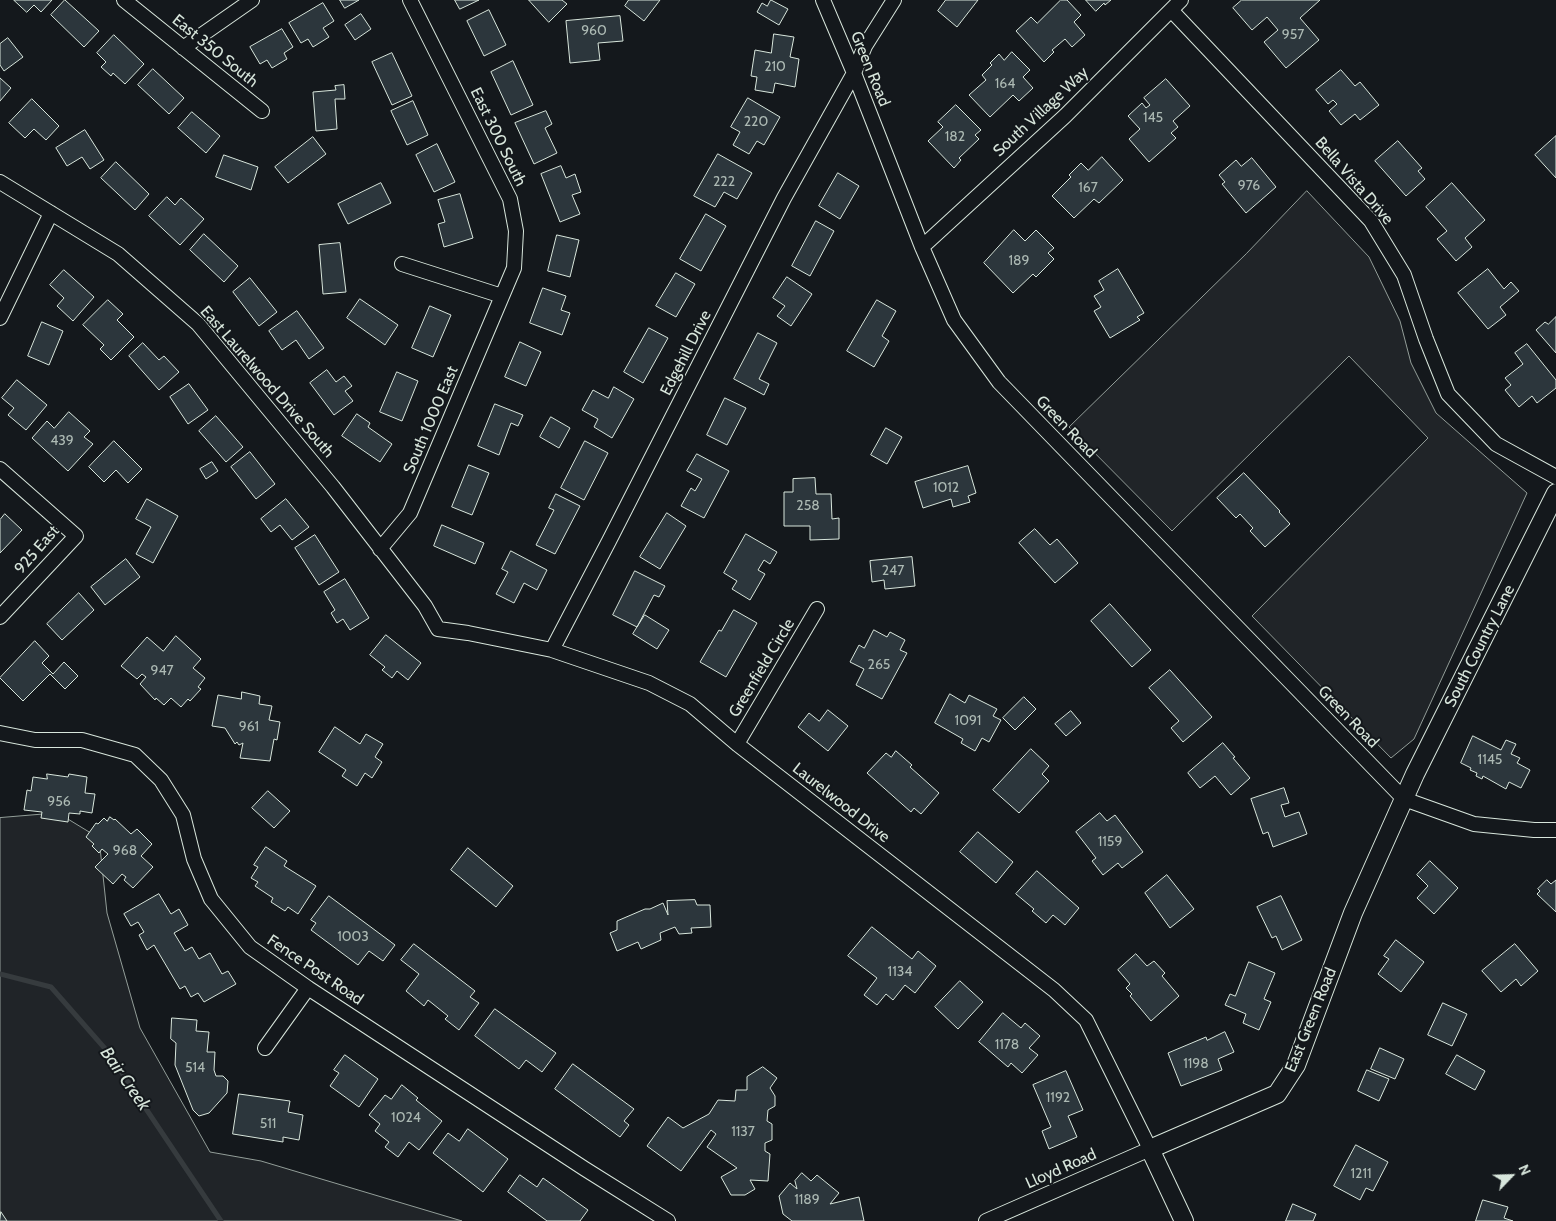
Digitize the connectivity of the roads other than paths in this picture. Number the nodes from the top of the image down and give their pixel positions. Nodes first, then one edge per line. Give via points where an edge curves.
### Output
1 (124, 0) edge
2 (252, 0) edge
3 (410, 0) edge
4 (822, 0) edge
5 (894, 0) edge
6 (1181, 0) edge
7 (1171, 10) junction
8 (183, 48) junction
9 (854, 73) junction
10 (262, 111) dead end
11 (0, 182) edge
12 (51, 213) junction
13 (922, 247) junction
14 (402, 264) dead end
15 (502, 296) junction
16 (0, 318) edge
17 (0, 469) edge
18 (1556, 477) edge
19 (1556, 493) edge
20 (380, 549) junction
21 (425, 606) joint
22 (817, 609) dead end
23 (0, 617) edge
24 (552, 650) junction
25 (0, 733) edge
26 (737, 744) junction
27 (1404, 799) junction
28 (1556, 830) edge
29 (308, 988) junction
30 (265, 1048) dead end
31 (1150, 1150) junction
32 (668, 1221) edge
33 (986, 1221) edge
34 (1184, 1221) edge

1 - 8 street, East 350 South
2 - 8 street
3 - 15 street, East 300 South via 510,199 516,231 514,268
4 - 9 street, Green Road
5 - 9 street, Edgehill Drive via 865,46
6 - 7 street, South Village Way
7 - 13 street, South Village Way via 1065,116
7 - 18 street, Bella Vista Drive via 1370,221 1404,274 1448,394 1496,444
8 - 10 street, East 350 South
9 - 13 street, Green Road
9 - 24 street, Edgehill Drive via 784,198
11 - 12 street, East Laurelwood Drive South
12 - 16 street
12 - 20 street, East Laurelwood Drive South via 118,254 198,324 334,487
13 - 27 street, Green Road via 954,320 999,382
14 - 15 street
15 - 20 street, South 1000 East via 410,513
17 - 23 street, 925 East via 76,536
19 - 27 street, South Country Lane
20 - 21 street, East Laurelwood Drive South
21 - 24 street, Laurelwood Drive via 438,629
22 - 26 street, Greenfield Circle
24 - 26 street, Laurelwood Drive via 657,687 690,704
25 - 29 street, Fence Post Road via 34,740 82,740 135,755 162,780 183,815 194,859 211,899 250,947
26 - 31 street, Laurelwood Drive via 1054,990 1086,1020
27 - 28 street via 1474,824
27 - 31 street, East Green Road via 1353,914 1296,1065 1277,1094
29 - 30 street
29 - 32 street, Fence Post Road
31 - 33 street, Lloyd Road
31 - 34 street

